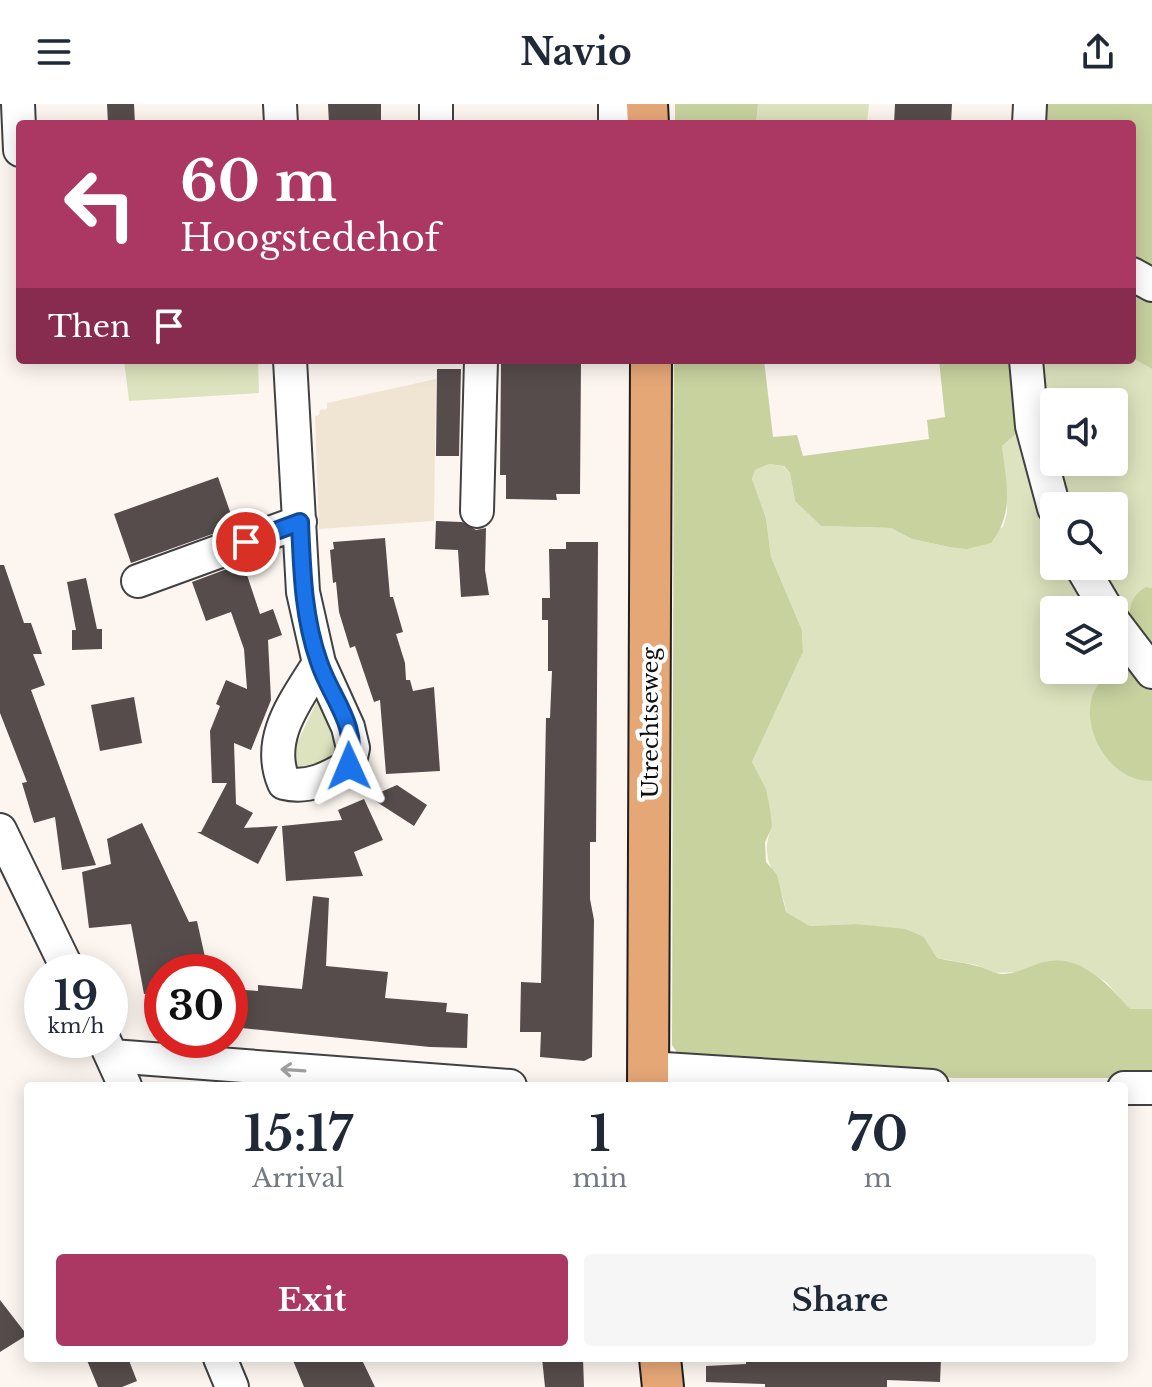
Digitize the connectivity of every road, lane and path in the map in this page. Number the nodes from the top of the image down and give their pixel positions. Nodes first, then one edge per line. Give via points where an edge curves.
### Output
1 (290, 364) edge
2 (481, 364) edge
3 (651, 364) edge
4 (1026, 364) edge
5 (1050, 492) edge
6 (477, 511) dead end
7 (300, 522) junction
8 (138, 581) dead end
9 (1128, 640) edge
10 (319, 663) dead end
11 (1152, 672) edge
12 (0, 830) edge
13 (60, 954) edge
14 (128, 1050) edge
15 (112, 1058) edge
16 (648, 1077) edge
17 (123, 1082) edge
18 (468, 1082) edge
19 (806, 1082) edge
20 (1128, 1088) edge
21 (1152, 1088) edge
22 (222, 1362) edge
23 (660, 1362) edge
24 (232, 1387) edge
25 (663, 1387) edge

1 - 7 street
2 - 6 street
3 - 16 main road, Utrechtseweg
4 - 5 street via 1032,426
7 - 8 street
7 - 10 street via 303,592
9 - 11 street
12 - 13 street
18 -> 14 street
15 - 17 street
16 - 19 street
20 - 21 street
22 - 24 street
23 - 25 main road

